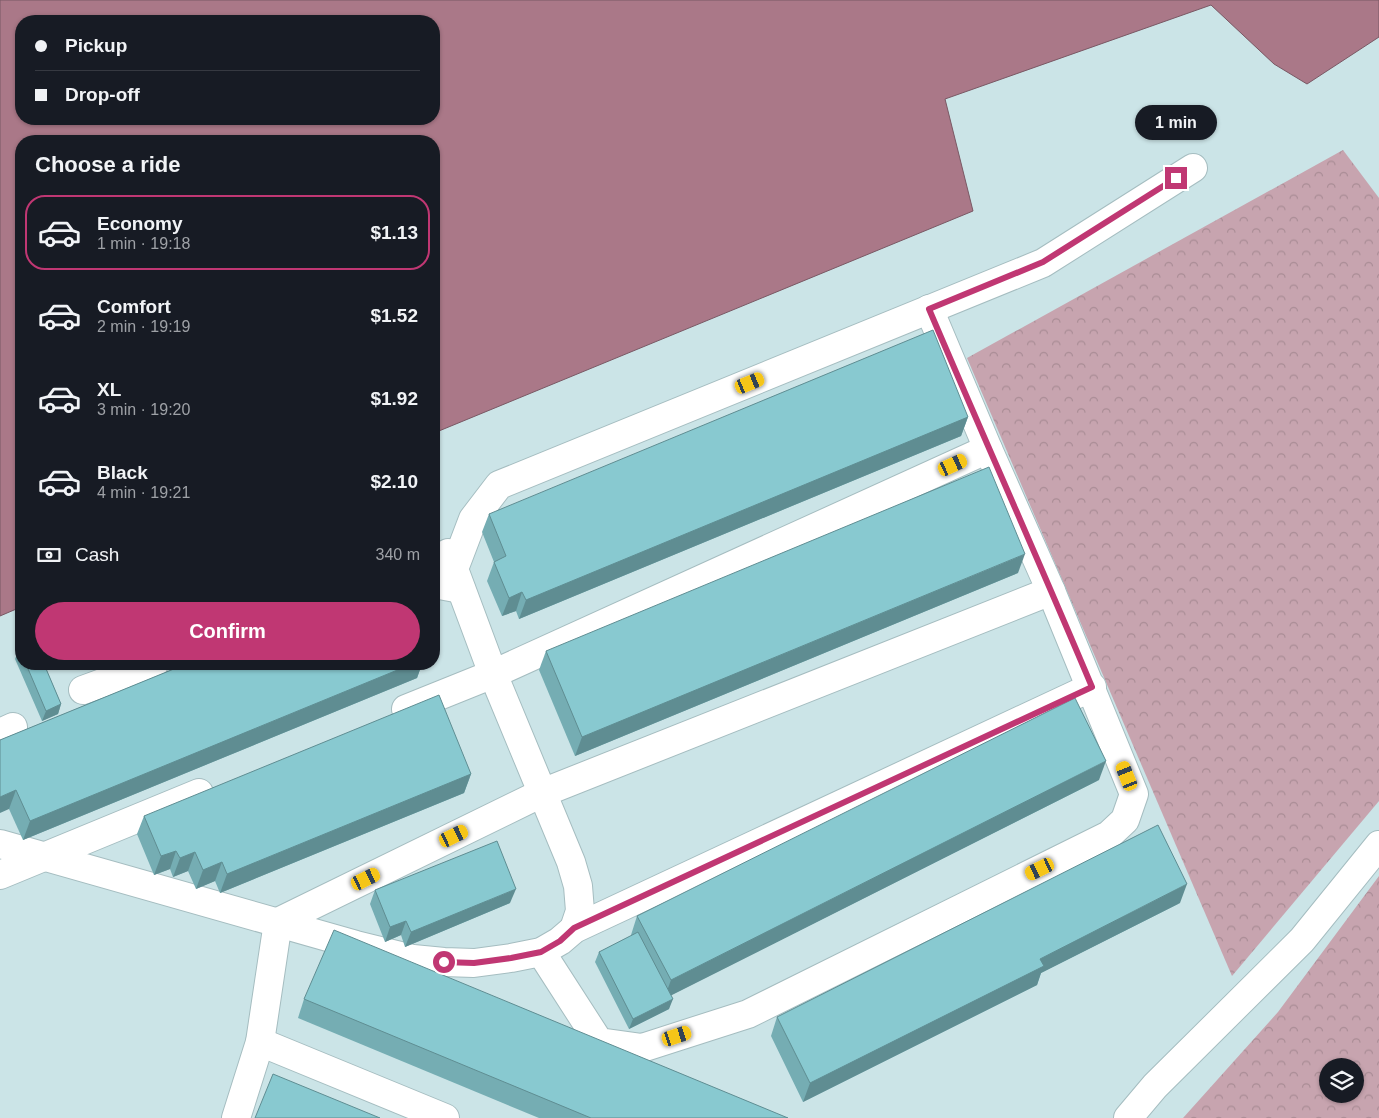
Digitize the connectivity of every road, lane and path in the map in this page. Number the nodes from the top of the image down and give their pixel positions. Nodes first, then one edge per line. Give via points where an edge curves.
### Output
1 (1193, 168) dead end
2 (929, 309) junction
3 (988, 449) junction
4 (444, 541) dead end
5 (450, 581) edge
6 (1051, 590) junction
7 (138, 670) edge
8 (493, 674) junction
9 (1092, 687) junction
10 (83, 690) dead end
11 (383, 719) edge
12 (217, 786) edge
13 (542, 793) junction
14 (0, 844) edge
15 (1379, 845) edge
16 (43, 856) junction
17 (0, 875) edge
18 (278, 922) junction
19 (574, 928) junction
20 (541, 952) junction
21 (260, 1042) junction
22 (236, 1118) edge
23 (445, 1118) edge
24 (1128, 1118) edge

1 - 2 street via 1043,262
2 - 3 street
2 - 5 street via 499,486 473,519
3 - 6 street
3 - 8 street
4 - 5 street
5 - 8 street
6 - 9 street
6 - 13 street
7 - 10 street
8 - 11 street
8 - 13 street
9 - 19 street
9 - 20 street via 1134,794 1125,820 1109,835 748,1014 642,1048 600,1042
12 - 16 street
13 - 18 street
13 - 19 street via 578,886 580,912
14 - 16 street
15 - 24 street via 1302,940 1155,1086
16 - 17 street
16 - 18 street
18 - 20 street via 414,959 474,963
18 - 21 street
19 - 20 street
21 - 22 street
21 - 23 street

